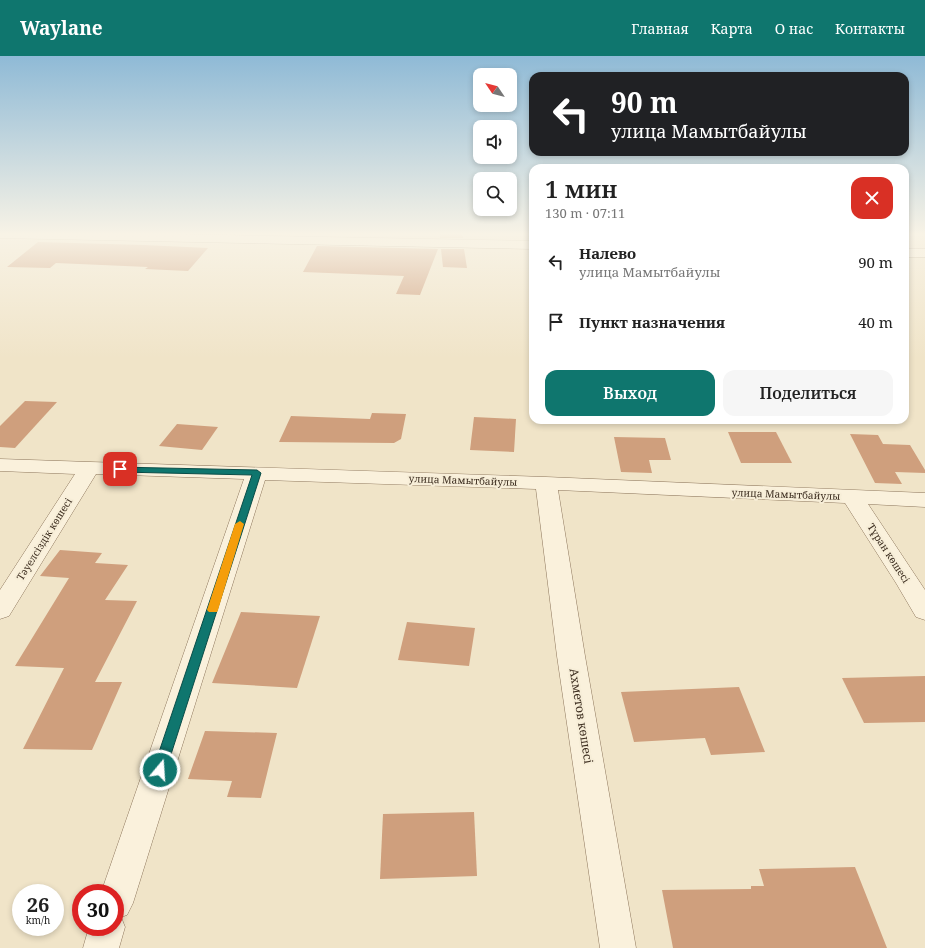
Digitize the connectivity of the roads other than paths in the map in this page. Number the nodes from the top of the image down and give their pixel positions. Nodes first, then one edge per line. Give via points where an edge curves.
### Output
1 (0, 465) edge
2 (89, 468) junction
3 (257, 473) junction
4 (546, 483) junction
5 (852, 496) junction
6 (925, 500) edge
7 (0, 610) edge
8 (925, 611) edge
9 (121, 884) edge
10 (104, 936) edge
11 (101, 948) edge
12 (618, 948) edge

1 - 2 street, улица Мамытбайулы
2 - 3 street, улица Мамытбайулы
2 - 7 street, Тәуелсіздік көшесі
3 - 4 street, улица Мамытбайулы
3 - 9 street
4 - 5 street, улица Мамытбайулы
4 - 12 street, Ахметов көшесі
5 - 6 street, улица Мамытбайулы
5 - 8 street, Тұран көшесі
10 - 11 street

